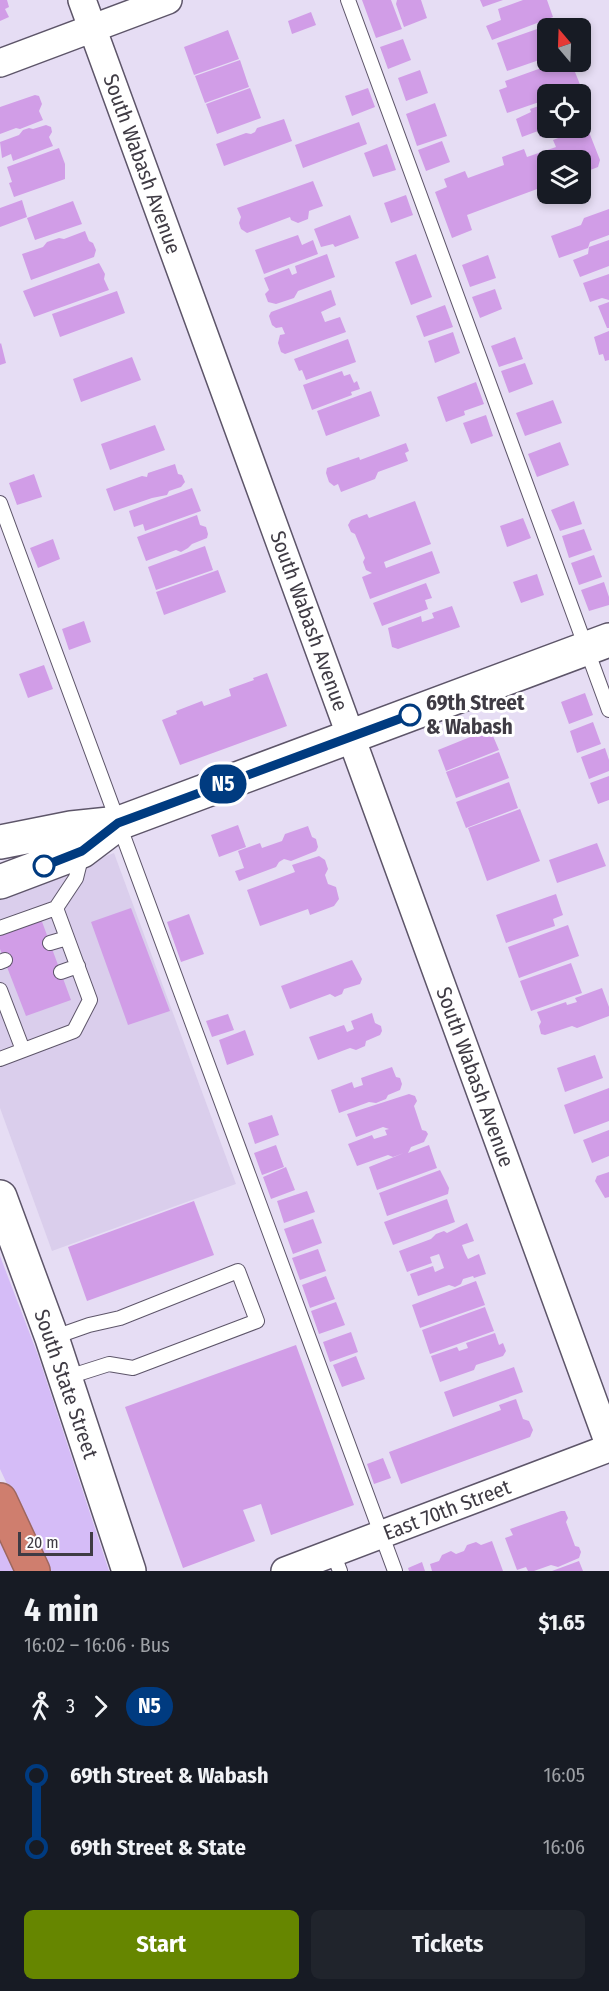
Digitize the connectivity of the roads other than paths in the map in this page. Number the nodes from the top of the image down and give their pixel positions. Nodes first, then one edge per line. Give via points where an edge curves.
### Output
1 (82, 0) edge
2 (168, 0) edge
3 (348, 0) edge
4 (92, 28) junction
5 (0, 63) edge
6 (0, 503) edge
7 (598, 644) edge
8 (609, 710) edge
9 (351, 736) junction
10 (118, 823) junction
11 (0, 842) edge
12 (82, 851) junction
13 (0, 882) edge
14 (56, 908) junction
15 (0, 928) edge
16 (67, 938) junction
17 (50, 943) dead end
18 (78, 966) junction
19 (61, 972) dead end
20 (15, 988) dead end
21 (1, 992) edge
22 (22, 1050) junction
23 (0, 1059) edge
24 (0, 1197) edge
25 (52, 1338) junction
26 (65, 1378) junction
27 (609, 1446) edge
28 (0, 1500) edge
29 (382, 1534) junction
30 (337, 1562) edge
31 (33, 1571) edge
32 (129, 1571) edge
33 (285, 1571) edge
34 (395, 1571) edge

1 - 4 street, South Wabash Avenue
2 - 4 street
3 - 7 lane
4 - 5 street
4 - 9 street, South Wabash Avenue
6 - 10 lane
7 - 8 lane
7 - 9 street
9 - 10 street
9 - 27 street, South Wabash Avenue
10 - 11 street
10 - 12 street
10 - 29 lane
12 - 13 street
12 - 14 lane via 76,878
14 - 15 lane
14 - 16 lane
16 - 17 lane
16 - 18 lane
18 - 19 lane
18 - 22 lane via 90,1000 74,1031
20 - 21 lane
21 - 22 lane
22 - 23 lane
24 - 25 street, South State Street
25 - 26 street, South State Street
25 - 26 lane via 120,1318 238,1271 257,1322 133,1368 109,1365
26 - 32 street, South State Street
27 - 29 street, East 70th Street
28 - 31 highway
29 - 30 street, East 70th Street
29 - 34 lane
30 - 33 street, East 70th Street

